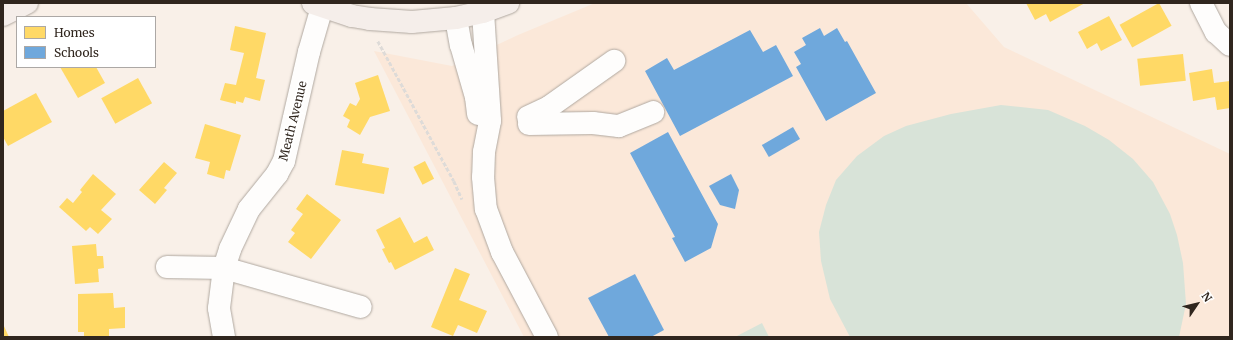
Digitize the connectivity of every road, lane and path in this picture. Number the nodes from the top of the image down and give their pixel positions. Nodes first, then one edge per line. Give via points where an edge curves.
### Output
1 (27, 3) edge
2 (508, 3) edge
3 (1201, 3) edge
4 (318, 5) edge
5 (483, 12) junction
6 (3, 15) edge
7 (456, 18) junction
8 (1230, 45) edge
9 (614, 61) dead end
10 (653, 112) dead end
11 (484, 152) junction
12 (167, 267) dead end
13 (224, 268) junction
14 (361, 307) dead end
15 (224, 337) edge
16 (548, 337) edge

1 - 6 main road
2 - 5 main road
3 - 8 street via 1216,32
4 - 7 main road via 370,19 412,22
4 - 13 street, Meath Avenue via 284,161 237,231
5 - 7 main road
5 - 11 street via 490,121
7 - 11 street via 476,97
9 - 10 street via 528,120 619,126
11 - 16 street via 486,209 502,252
12 - 13 street
13 - 14 street
13 - 15 street, Meath Avenue via 219,308

